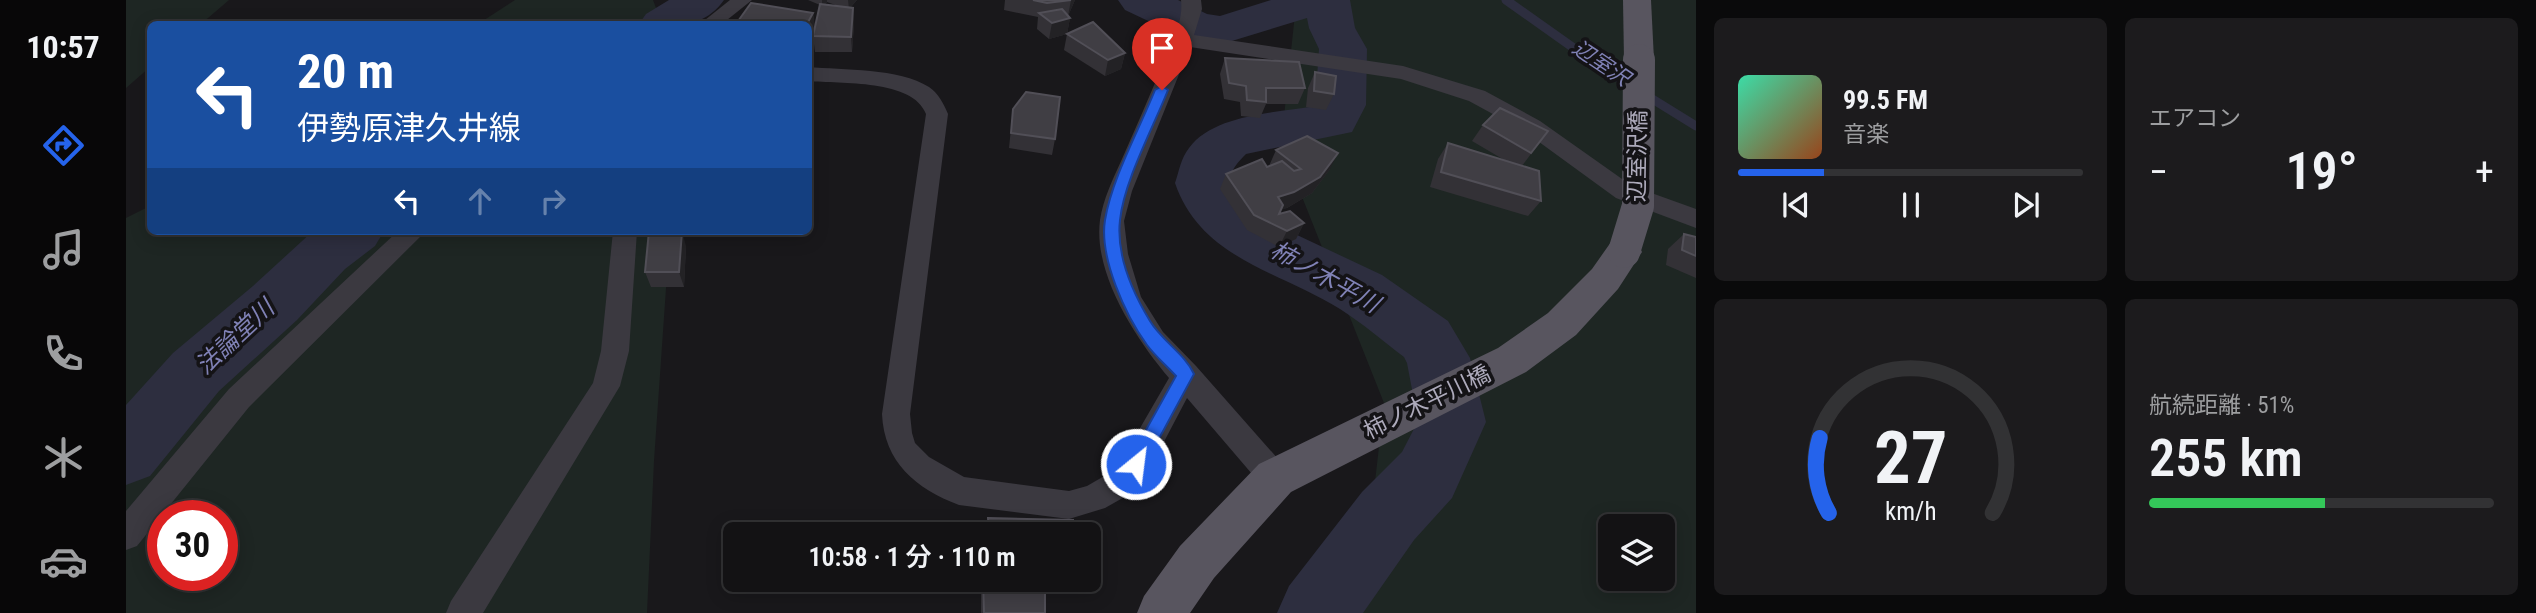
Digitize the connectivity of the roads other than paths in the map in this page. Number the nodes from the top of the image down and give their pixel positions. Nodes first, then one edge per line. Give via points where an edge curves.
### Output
1 (742, 0) edge
2 (1637, 0) edge
3 (1191, 4) edge
4 (714, 21) edge
5 (1183, 40) junction
6 (812, 74) edge
7 (1696, 219) edge
8 (410, 235) edge
9 (625, 235) edge
10 (1512, 360) joint
11 (1186, 374) junction
12 (1275, 478) junction
13 (126, 535) edge
14 (463, 613) edge
15 (1161, 613) edge

1 - 4 street
2 - 10 main road, 辺室沢橋, bridge via 1638,206 1624,252 1562,324
3 - 5 street
5 - 7 street via 1404,73 1477,96 1532,126 1624,192
5 - 11 street via 1120,191 1112,221 1115,254 1129,299 1153,340
6 - 11 street via 891,82 921,91 933,102 937,114 896,414 904,451 918,467 959,491 1069,505 1094,498 1117,485 1136,464
8 - 13 street via 239,398
9 - 14 street via 615,351 606,386
10 - 12 main road, 柿ノ木平川橋
11 - 12 street
12 - 15 main road, 柿ノ木平川橋 via 1196,562

